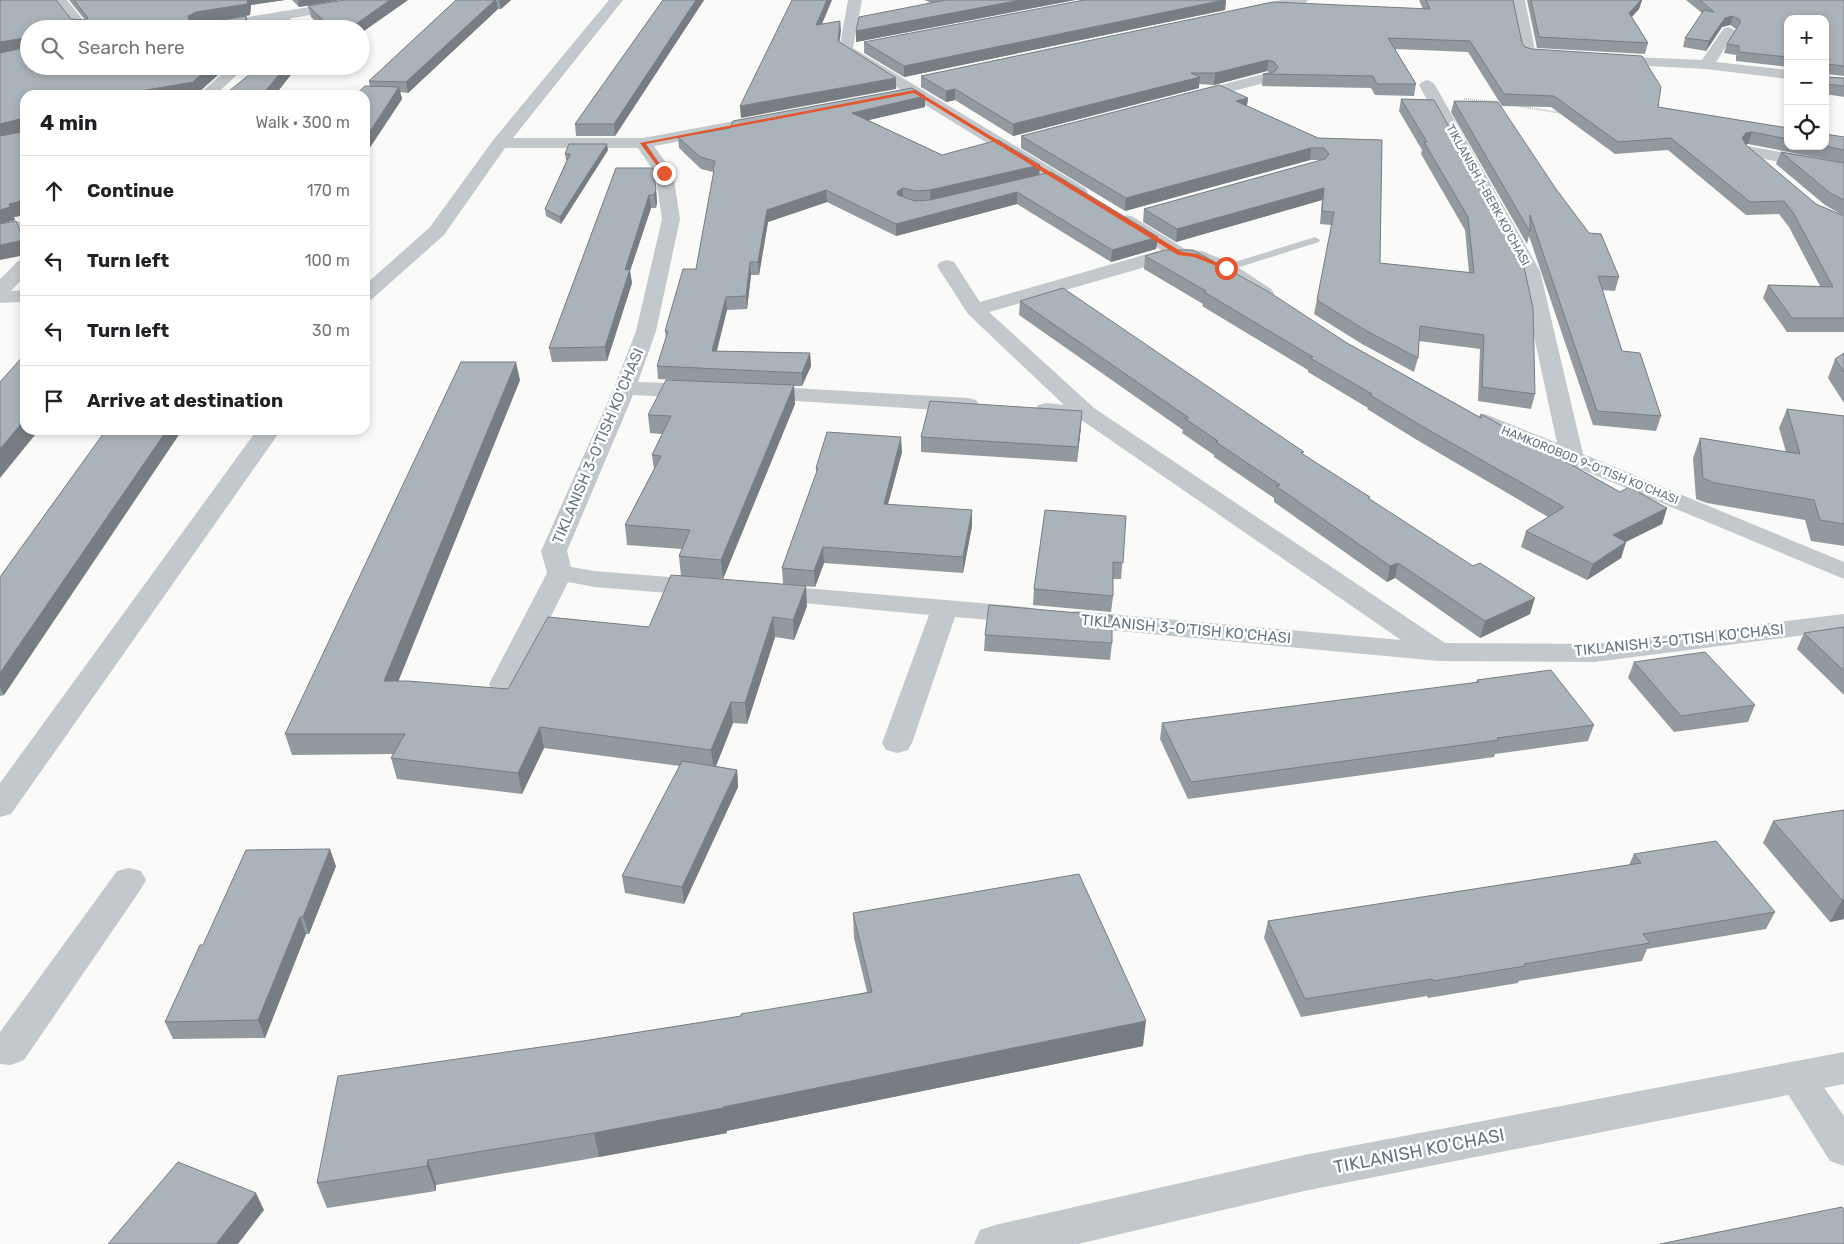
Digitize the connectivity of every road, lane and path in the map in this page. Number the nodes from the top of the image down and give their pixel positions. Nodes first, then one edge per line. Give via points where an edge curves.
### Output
1 (60, 0) edge
2 (377, 0) edge
3 (616, 0) edge
4 (855, 0) edge
5 (1518, 0) edge
6 (1290, 1) edge
7 (1240, 13) edge
8 (76, 20) edge
9 (292, 20) edge
10 (1730, 31) edge
11 (865, 46) edge
12 (846, 50) junction
13 (1577, 58) edge
14 (1597, 59) edge
15 (1706, 65) junction
16 (229, 75) edge
17 (1784, 75) edge
18 (1267, 78) edge
19 (212, 90) edge
20 (1430, 90) joint
21 (1173, 102) edge
22 (1502, 103) edge
23 (1512, 105) edge
24 (1561, 113) edge
25 (779, 117) edge
26 (1022, 140) edge
27 (500, 143) junction
28 (643, 143) junction
29 (1003, 145) junction
30 (1844, 169) edge
31 (1776, 175) edge
32 (1057, 178) junction
33 (1038, 182) edge
34 (1090, 198) edge
35 (1142, 214) dead end
36 (20, 227) edge
37 (0, 232) edge
38 (1315, 240) dead end
39 (1180, 254) junction
40 (947, 266) dead end
41 (1226, 268) junction
42 (20, 270) edge
43 (0, 290) edge
44 (370, 290) edge
45 (20, 296) edge
46 (0, 297) edge
47 (1281, 304) edge
48 (975, 310) junction
49 (625, 388) junction
50 (988, 407) edge
51 (1027, 409) edge
52 (1470, 412) edge
53 (1086, 413) junction
54 (265, 435) edge
55 (1572, 456) junction
56 (1844, 571) edge
57 (560, 573) junction
58 (945, 608) junction
59 (1844, 622) edge
60 (1439, 652) junction
61 (503, 684) dead end
62 (898, 742) dead end
63 (0, 806) edge
64 (129, 880) dead end
65 (4, 1053) edge
66 (1844, 1068) edge
67 (1796, 1077) junction
68 (1844, 1149) edge
69 (995, 1244) edge

1 - 8 street
2 - 9 street
3 - 27 street
4 - 12 street
5 - 13 street via 1528,53
6 - 7 street
10 - 15 street
11 - 12 street
12 - 29 street
14 - 15 street
15 - 17 street
16 - 19 street
18 - 21 street
20 - 22 path
20 - 55 street, TIKLANISH 1-BERK KO'CHASI via 1530,271
23 - 24 path
25 - 28 street
26 - 29 street
27 - 28 street
27 - 44 street via 437,231
28 - 49 street, TIKLANISH 3-O'TISH KO'CHASI via 664,173 671,219 646,331
29 - 32 street
30 - 31 street via 1748,151
32 - 33 lane
32 - 34 street
35 - 39 street via 1119,216
36 - 37 street
38 - 41 lane
39 - 41 street via 1195,255
39 - 48 street via 1161,256
40 - 48 street
41 - 47 street
42 - 43 street
45 - 46 street
48 - 53 street
49 - 50 street
49 - 57 street, TIKLANISH 3-O'TISH KO'CHASI via 554,551
51 - 53 street
52 - 55 street, HAMKOROBOD 9-O'TISH KO'CHASI via 1495,426
53 - 60 street
54 - 63 street
55 - 56 street, HAMKOROBOD 9-O'TISH KO'CHASI
57 - 58 street, TIKLANISH 3-O'TISH KO'CHASI via 595,579
57 - 61 street
58 - 60 street, TIKLANISH 3-O'TISH KO'CHASI
58 - 62 street
59 - 60 street, TIKLANISH 3-O'TISH KO'CHASI via 1595,652
64 - 65 street
66 - 67 street, TIKLANISH KO'CHASI
67 - 68 street
67 - 69 street, TIKLANISH KO'CHASI via 1304,1174

